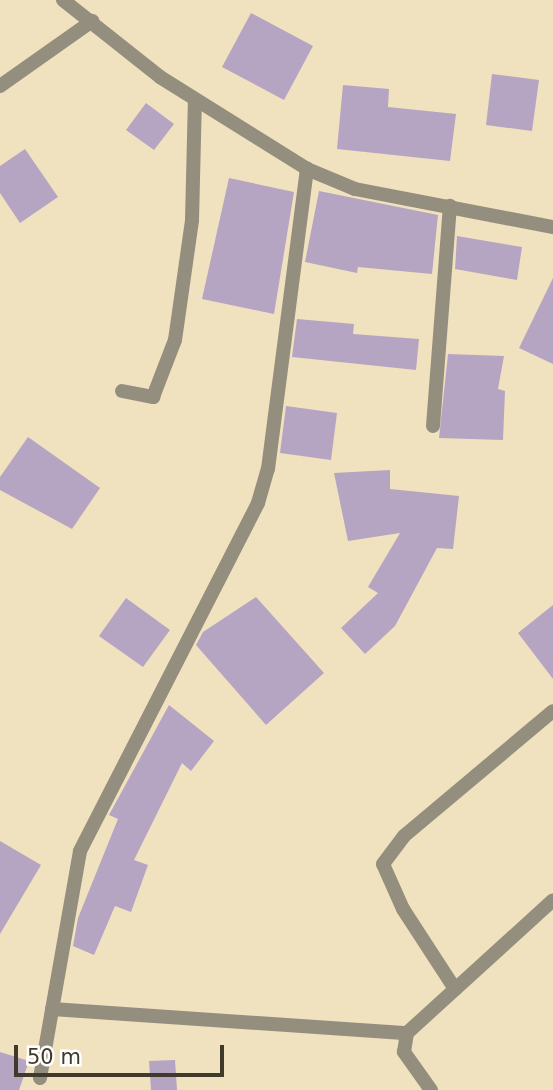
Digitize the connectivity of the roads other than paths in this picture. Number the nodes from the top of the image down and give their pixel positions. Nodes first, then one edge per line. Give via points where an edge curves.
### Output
1 (63, 0) edge
2 (92, 21) junction
3 (0, 86) edge
4 (195, 101) junction
5 (307, 169) junction
6 (450, 206) junction
7 (553, 227) edge
8 (122, 391) dead end
9 (433, 426) dead end
10 (553, 711) edge
11 (553, 900) edge
12 (455, 989) junction
13 (52, 1009) junction
14 (407, 1033) junction
15 (40, 1079) dead end
16 (431, 1090) edge

1 - 2 street
2 - 3 street
2 - 4 street
4 - 5 street
4 - 8 street via 192,220 175,340 153,397
5 - 6 street via 355,189
5 - 13 street via 268,469 258,503 80,851
6 - 7 street
6 - 9 street
10 - 12 street via 404,836 383,864 403,909
11 - 12 street
12 - 14 street
13 - 14 street
13 - 15 street
14 - 16 street via 404,1052

